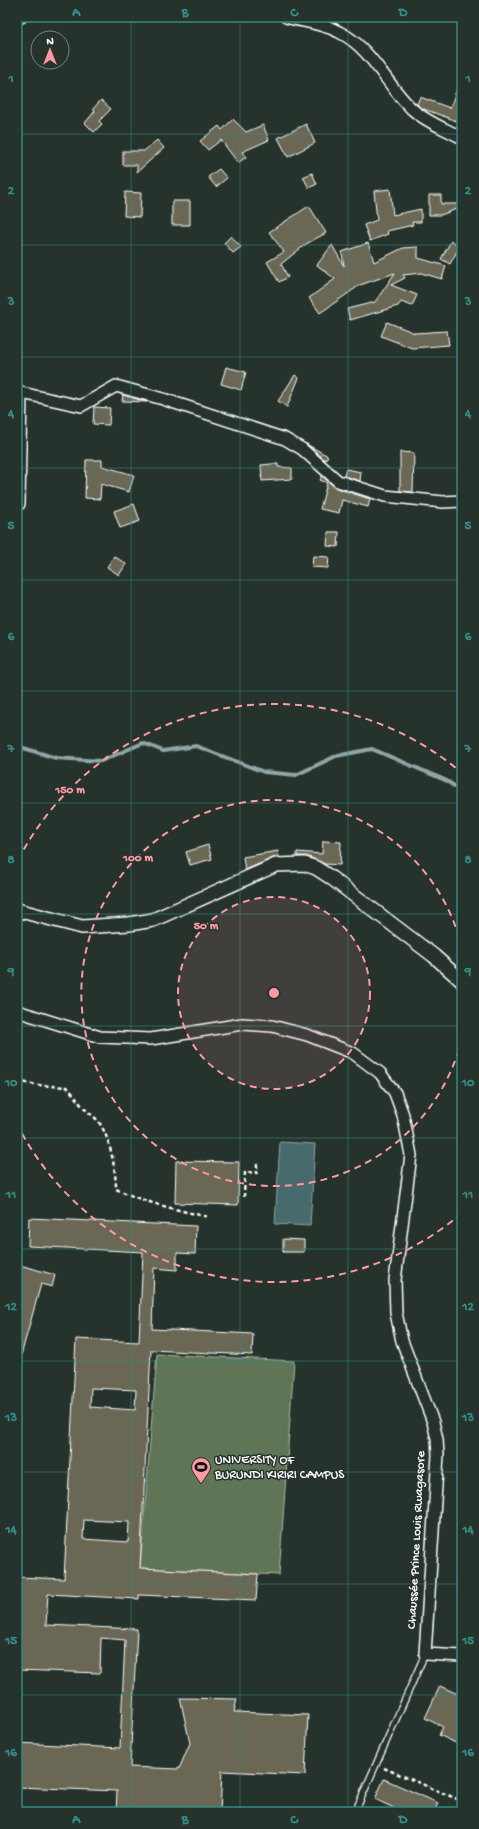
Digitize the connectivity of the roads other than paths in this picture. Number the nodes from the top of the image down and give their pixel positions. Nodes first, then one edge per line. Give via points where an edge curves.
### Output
1 (21, 17) edge
2 (286, 17) edge
3 (17, 19) edge
4 (462, 138) edge
5 (19, 392) edge
6 (462, 501) edge
7 (19, 504) dead end
8 (17, 910) edge
9 (462, 981) edge
10 (17, 1011) edge
11 (425, 1654) junction
12 (462, 1656) edge
13 (355, 1812) edge

1 - 3 street
2 - 4 street via 322,25 353,41 367,53 413,109
5 - 6 street via 81,406 116,386 285,440 302,449 338,481 385,496 443,502
5 - 7 street
8 - 9 street via 82,927 129,924 153,920 276,865 304,864 330,877 434,956
10 - 11 street, Chaussée Prince Louis Rwagasore via 100,1037 151,1039 242,1024 272,1026 307,1035 353,1053 380,1073 395,1093 403,1115 411,1155 395,1274 396,1313 402,1342 433,1422 438,1455
11 - 12 street
11 - 13 lane, Chaussée Prince Louis Rwagasore

